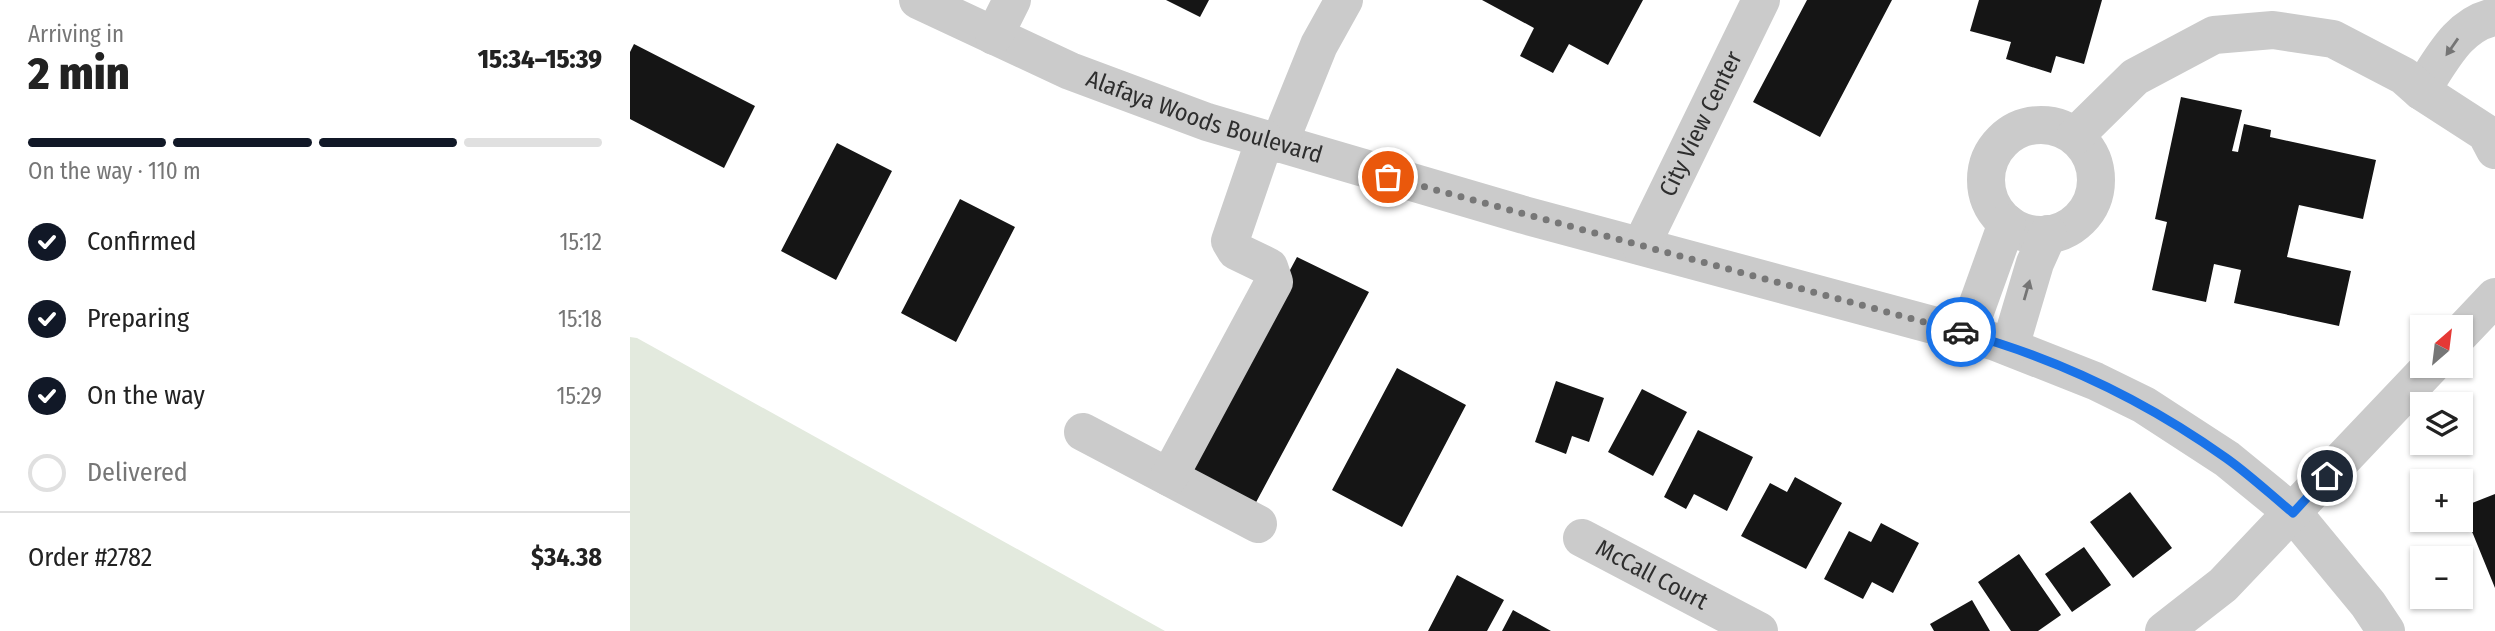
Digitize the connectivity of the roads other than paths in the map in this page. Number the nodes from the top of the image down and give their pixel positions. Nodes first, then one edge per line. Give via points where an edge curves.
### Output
1 (918, 0) edge
2 (1012, 0) edge
3 (1344, 0) edge
4 (1761, 0) edge
5 (2495, 18) edge
6 (994, 36) junction
7 (2421, 92) junction
8 (2493, 135) edge
9 (2075, 136) junction
10 (1272, 141) junction
11 (2007, 223) junction
12 (2048, 234) junction
13 (1641, 246) junction
14 (2495, 298) edge
15 (2473, 321) edge
16 (1967, 334) junction
17 (2010, 348) junction
18 (2420, 378) edge
19 (1083, 432) dead end
20 (1169, 477) junction
21 (2293, 513) junction
22 (1258, 524) dead end
23 (1582, 538) dead end
24 (1759, 631) edge
25 (2164, 631) edge
26 (2386, 631) edge

1 - 6 street, Alafaya Woods Boulevard
2 - 6 street
3 - 10 street
4 - 13 street, City View Center
5 -> 7 street via 2470,26
6 - 10 street, Alafaya Woods Boulevard via 1082,76
7 - 8 street
7 - 9 street via 2404,76 2333,39 2273,30 2214,35 2135,77
9 - 11 street via 2056,127 2035,125 2014,131 1997,145 1988,164 1986,186 1993,206
9 - 12 street via 2090,152 2096,173 2094,194 2085,214 2068,228
10 - 13 street, Alafaya Woods Boulevard
10 - 20 street via 1230,241 1236,251 1269,267 1274,282
11 - 12 street via 2026,233
11 - 16 street
17 -> 12 street
13 - 16 street, Alafaya Woods Boulevard
14 - 15 street
16 - 17 street, Alafaya Woods Boulevard
17 - 21 street, Alafaya Woods Boulevard via 2144,405 2227,459
18 - 21 street
19 - 20 street
20 - 22 street
21 - 25 street via 2223,585
21 - 26 street, Alafaya Woods Boulevard
23 - 24 street, McCall Court

